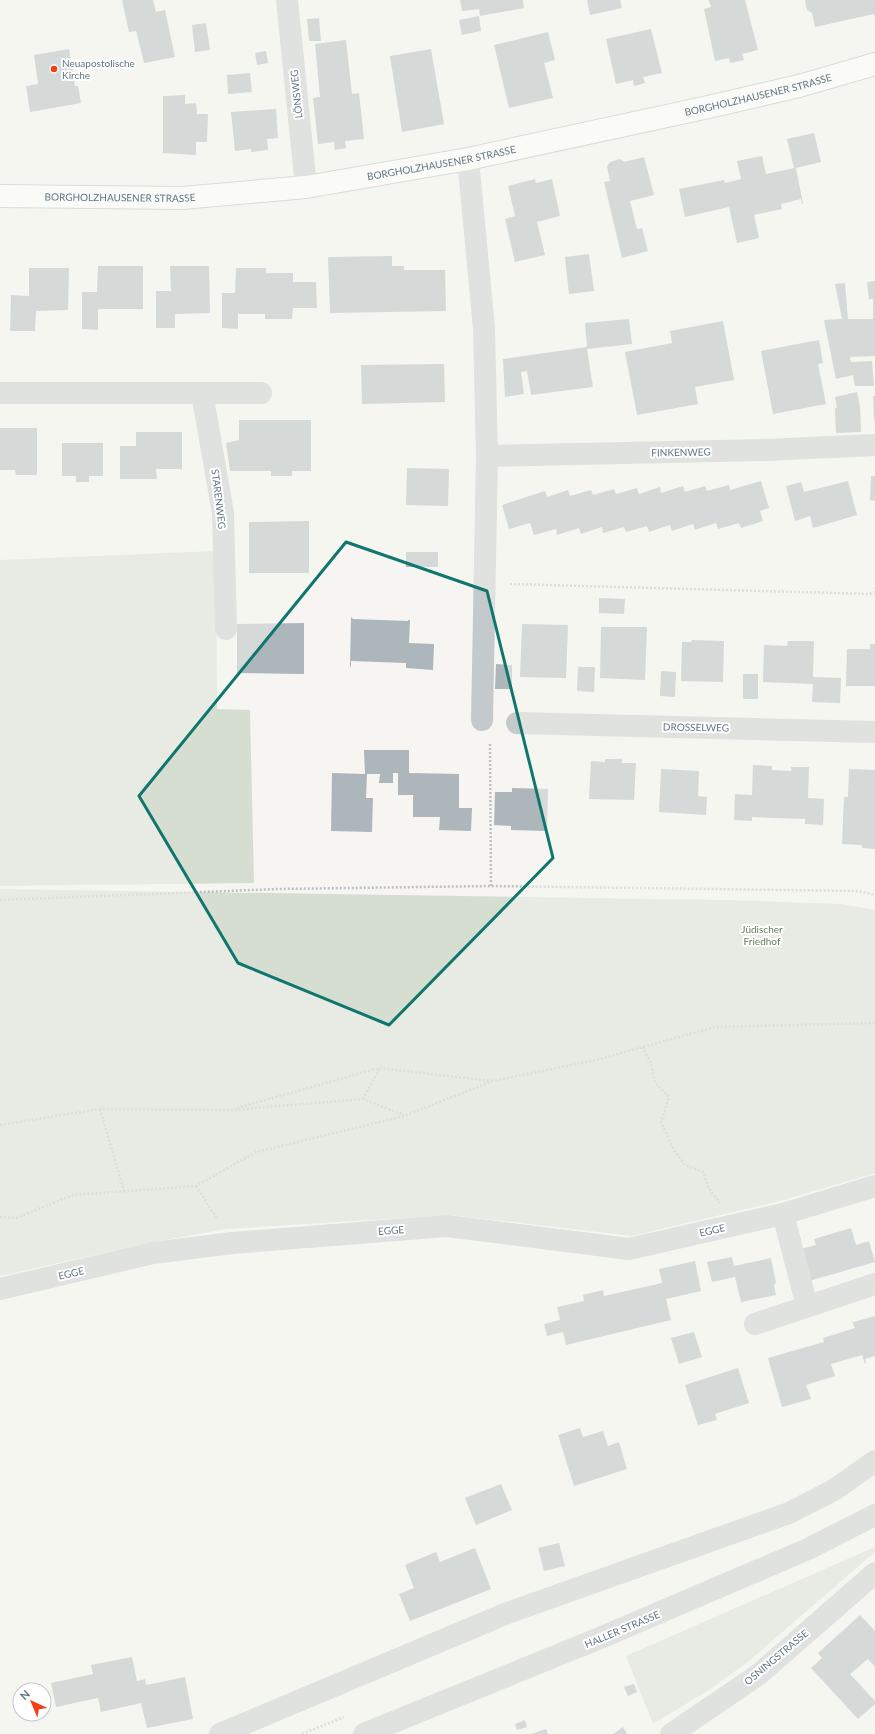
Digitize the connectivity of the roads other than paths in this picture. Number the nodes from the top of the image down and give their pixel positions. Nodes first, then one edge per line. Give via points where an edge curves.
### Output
1 (286, 0) edge
2 (875, 64) edge
3 (468, 159) junction
4 (306, 187) junction
5 (0, 196) edge
6 (0, 393) edge
7 (202, 393) junction
8 (261, 393) dead end
9 (875, 445) edge
10 (487, 456) junction
11 (226, 629) dead end
12 (517, 723) dead end
13 (486, 728) road end
14 (875, 732) edge
15 (875, 1186) edge
16 (783, 1214) junction
17 (875, 1284) edge
18 (0, 1289) edge
19 (807, 1306) junction
20 (755, 1324) dead end
21 (875, 1461) edge
22 (875, 1515) edge
23 (875, 1573) edge
24 (220, 1734) edge
25 (364, 1734) edge
26 (671, 1734) edge

1 - 4 street, LÖNSWEG
2 - 3 main road, BORGHOLZHAUSENER STRASSE via 799,86
3 - 4 main road, BORGHOLZHAUSENER STRASSE
3 - 10 street via 484,328
4 - 5 main road, BORGHOLZHAUSENER STRASSE via 182,198
6 - 7 street
7 - 8 street
7 - 11 street, STARENWEG via 223,513
9 - 10 street, FINKENWEG
10 - 13 street via 484,583
12 - 14 street, DROSSELWEG
15 - 16 street, EGGE
16 - 18 street, EGGE via 629,1249 447,1226 232,1243 153,1253
16 - 19 street
17 - 19 street
19 - 20 street
21 - 24 street via 834,1490 789,1513 505,1614
22 - 25 street, HALLER STRASSE via 808,1549 600,1638
23 - 26 street, OSNINGSTRASSE via 758,1675

